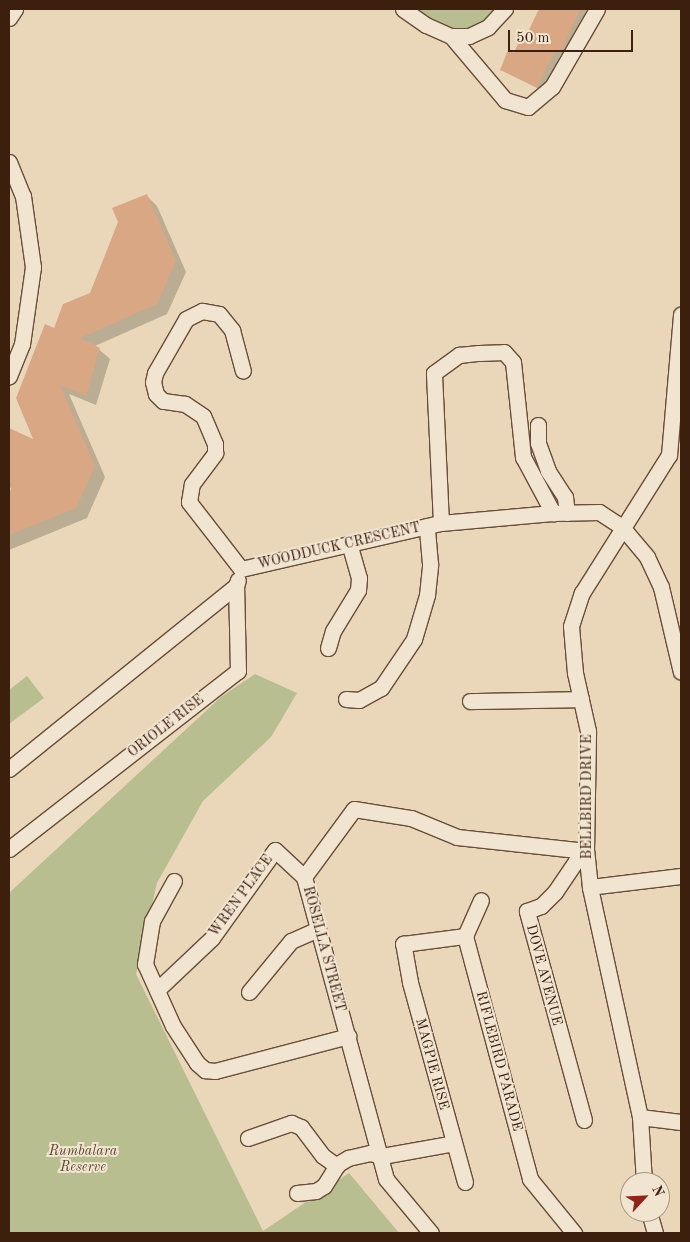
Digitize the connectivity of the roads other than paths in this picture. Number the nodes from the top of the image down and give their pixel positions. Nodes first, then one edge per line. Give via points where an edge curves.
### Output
1 (15, 9) edge
2 (403, 9) edge
3 (505, 9) edge
4 (598, 9) edge
5 (9, 18) edge
6 (451, 36) junction
7 (9, 162) edge
8 (681, 315) edge
9 (243, 371) dead end
10 (9, 376) edge
11 (538, 425) dead end
12 (560, 513) junction
13 (434, 525) junction
14 (622, 527) junction
15 (349, 543) junction
16 (241, 569) junction
17 (236, 586) junction
18 (328, 648) dead end
19 (681, 672) edge
20 (346, 699) dead end
21 (581, 699) junction
22 (470, 701) dead end
23 (9, 769) edge
24 (9, 849) edge
25 (586, 855) junction
26 (681, 876) edge
27 (304, 877) junction
28 (174, 880) dead end
29 (590, 886) junction
30 (480, 900) dead end
31 (318, 929) junction
32 (465, 936) junction
33 (157, 990) junction
34 (249, 992) dead end
35 (348, 1036) junction
36 (640, 1117) junction
37 (584, 1120) dead end
38 (681, 1122) edge
39 (248, 1138) dead end
40 (454, 1143) junction
41 (382, 1156) junction
42 (338, 1166) junction
43 (643, 1172) edge
44 (465, 1182) dead end
45 (297, 1193) dead end
46 (431, 1233) edge
47 (574, 1233) edge

1 - 5 street
2 - 6 street via 426,25
3 - 6 street via 488,28 469,36
4 - 6 street via 552,88 528,107 505,100
7 - 10 street via 23,196 33,267 22,344
8 - 14 street, BELLBIRD DRIVE via 669,455
9 - 16 street via 232,330 219,314 202,311 186,319 153,382 160,399 194,407 203,416 215,444 215,454 192,484 189,502
11 - 12 street via 538,443 548,471 565,497
12 - 13 street, WOODDUCK CRESCENT
12 - 13 street via 522,457 513,362 504,352 479,352 459,355 434,373
12 - 14 street, WOODDUCK CRESCENT via 599,512
13 - 15 street, WOODDUCK CRESCENT
13 - 20 street via 427,595 414,639 381,688 359,700
14 - 19 street, WOODDUCK CRESCENT via 647,558 661,587
14 - 21 street, BELLBIRD DRIVE via 582,593 571,626
15 - 16 street, WOODDUCK CRESCENT
15 - 18 street via 359,578 358,590 333,631
16 - 17 street, WOODDUCK CRESCENT
17 - 23 street
17 - 24 street, ORIOLE RISE via 238,671
21 - 22 street
21 - 25 street, BELLBIRD DRIVE via 588,730
25 - 27 street, ROSELLA STREET via 457,837 411,818 354,809
25 - 29 street, BELLBIRD DRIVE
25 - 37 street, DOVE AVENUE via 576,861 541,906 526,911
26 - 29 street
27 - 31 street, ROSELLA STREET
27 - 33 street, WREN PLACE via 275,850 212,938
28 - 33 street via 152,922 147,941 145,964
29 - 36 street, BELLBIRD DRIVE
30 - 32 street
31 - 34 street via 291,941
31 - 35 street, ROSELLA STREET
32 - 40 street, MAGPIE RISE via 403,944 410,982
32 - 47 street, RIFLEBIRD PARADE via 530,1179
33 - 35 street via 189,1053 197,1064 210,1071
35 - 41 street, ROSELLA STREET
36 - 38 street
36 - 43 street, BELLBIRD DRIVE
39 - 42 street via 291,1123 301,1127 323,1156
40 - 41 street
40 - 44 street, MAGPIE RISE
41 - 42 street via 370,1153 343,1160
41 - 46 street, ROSELLA STREET via 386,1178
42 - 45 street via 324,1186 316,1191

